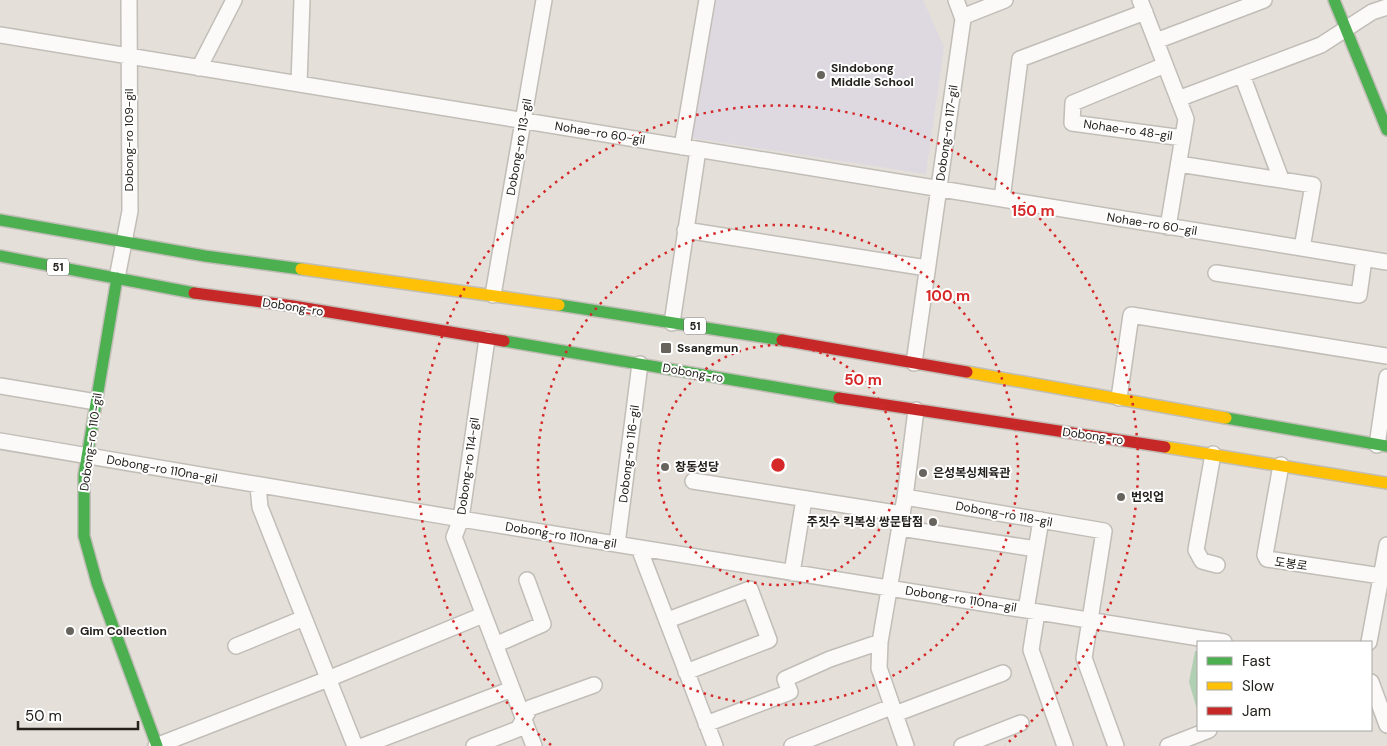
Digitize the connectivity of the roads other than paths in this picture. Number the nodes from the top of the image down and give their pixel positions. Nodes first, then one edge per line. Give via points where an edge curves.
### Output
1 (129, 0) edge
2 (234, 0) edge
3 (302, 0) edge
4 (544, 0) edge
5 (707, 0) edge
6 (956, 0) edge
7 (1005, 0) edge
8 (1264, 0) edge
9 (1334, 0) edge
10 (1142, 6) edge
11 (1387, 7) edge
12 (963, 19) junction
13 (1346, 28) junction
14 (0, 35) edge
15 (1156, 41) junction
16 (129, 56) junction
17 (1165, 65) junction
18 (199, 68) junction
19 (1242, 75) junction
20 (299, 84) junction
21 (1178, 99) junction
22 (523, 121) junction
23 (1387, 130) edge
24 (1183, 138) junction
25 (682, 147) junction
26 (698, 150) junction
27 (1179, 164) junction
28 (1281, 180) junction
29 (939, 189) junction
30 (1002, 199) junction
31 (0, 220) edge
32 (1168, 227) junction
33 (685, 230) junction
34 (124, 241) junction
35 (1302, 248) junction
36 (0, 256) edge
37 (1364, 258) junction
38 (1387, 262) edge
39 (927, 268) junction
40 (1216, 273) dead end
41 (117, 278) junction
42 (493, 295) junction
43 (672, 323) junction
44 (487, 339) junction
45 (1387, 356) edge
46 (914, 363) junction
47 (640, 364) junction
48 (1387, 377) edge
49 (0, 386) edge
50 (1119, 398) junction
51 (96, 402) junction
52 (916, 410) junction
53 (0, 441) edge
54 (1382, 445) edge
55 (1213, 454) junction
56 (86, 457) junction
57 (1281, 465) junction
58 (693, 481) dead end
59 (1387, 483) edge
60 (258, 486) junction
61 (905, 497) junction
62 (804, 499) junction
63 (461, 519) junction
64 (1041, 520) junction
65 (901, 521) junction
66 (617, 544) junction
67 (1387, 545) edge
68 (639, 548) junction
69 (1036, 549) junction
70 (1217, 565) dead end
71 (792, 572) junction
72 (1381, 576) junction
73 (527, 580) dead end
74 (890, 588) junction
75 (1031, 611) junction
76 (484, 615) junction
77 (304, 618) junction
78 (668, 620) junction
79 (1088, 620) junction
80 (1380, 627) edge
81 (1218, 641) edge
82 (1370, 641) edge
83 (880, 642) junction
84 (495, 645) junction
85 (236, 646) dead end
86 (686, 672) junction
87 (1003, 673) dead end
88 (328, 679) junction
89 (594, 685) dead end
90 (1372, 685) edge
91 (512, 689) junction
92 (893, 711) junction
93 (524, 718) junction
94 (1021, 723) dead end
95 (706, 724) junction
96 (1387, 725) edge
97 (1206, 731) edge
98 (157, 746) edge
99 (355, 746) edge
100 (363, 746) edge
101 (474, 746) edge
102 (534, 746) edge
103 (715, 746) edge
104 (792, 746) edge
105 (906, 746) edge
106 (962, 746) edge
107 (1065, 746) edge
108 (1116, 746) edge
109 (1168, 746) edge

1 - 16 street, Dobong-ro 109-gil
2 - 18 street
3 - 20 street
4 - 22 street, Dobong-ro 113-gil
5 - 25 street
6 - 12 street, Dobong-ro 117-gil
7 - 12 street
8 - 15 street
9 - 13 main road
10 - 15 street, Nohae-ro 48-gil
10 - 30 street via 1020,59
11 - 13 street
12 - 29 street, Dobong-ro 117-gil
13 - 19 street via 1321,45
13 - 23 main road
14 - 16 street, Nohae-ro 60-gil
15 - 17 street, Nohae-ro 48-gil
16 - 18 street, Nohae-ro 60-gil
16 - 34 street, Dobong-ro 109-gil via 130,211
17 - 21 street, Nohae-ro 48-gil
17 - 24 street, Nohae-ro 48-gil via 1073,103 1072,122
18 - 20 street, Nohae-ro 60-gil
19 - 21 street
19 - 28 street
20 - 22 street, Nohae-ro 60-gil
21 - 24 street, Nohae-ro 48-gil via 1186,119
22 - 25 street, Nohae-ro 60-gil
22 - 42 street, Dobong-ro 113-gil
24 - 27 street, Nohae-ro 48-gil
25 - 26 street, Nohae-ro 60-gil
26 - 29 street, Nohae-ro 60-gil
26 - 33 street
27 - 28 street
27 - 32 street, Nohae-ro 48-gil
28 - 35 street via 1313,185
29 - 30 street, Nohae-ro 60-gil
29 - 39 street, Dobong-ro 117-gil
30 - 32 street, Nohae-ro 60-gil
31 - 34 main road, 51
32 - 35 street, Nohae-ro 60-gil
33 - 39 street
33 - 43 street
34 - 41 street, Dobong-ro 109-gil
34 - 42 main road, 51 via 205,256
35 - 37 street, Nohae-ro 60-gil
36 - 41 main road, Dobong-ro / 51
37 - 38 street, Nohae-ro 60-gil
37 - 40 street via 1359,295
39 - 46 street, Dobong-ro 117-gil
41 - 44 main road, Dobong-ro / 51 via 166,289 293,306
41 - 51 main road, Dobong-ro 110-gil
42 - 43 main road, 51
43 - 46 main road, 51
44 - 47 main road, Dobong-ro / 51
44 - 63 street, Dobong-ro 114-gil
45 - 50 street via 1131,315
46 - 50 main road, 51
47 - 52 main road, Dobong-ro / 51
47 - 66 street, Dobong-ro 116-gil
48 - 54 street
49 - 51 street
50 - 54 main road, 51
51 - 56 main road, Dobong-ro 110-gil
52 - 55 main road, Dobong-ro / 51
52 - 61 street
53 - 56 street, Dobong-ro 110na-gil
55 - 57 main road, Dobong-ro / 51
55 - 70 street via 1196,550 1202,561
56 - 60 street, Dobong-ro 110na-gil
56 - 98 main road, Dobong-ro 110-gil via 83,508 89,559
57 - 59 main road, Dobong-ro / 51
57 - 72 street, 도봉로 via 1266,559
58 - 62 street
60 - 63 street, Dobong-ro 110na-gil
60 - 77 street via 260,506
61 - 64 street, Dobong-ro 118-gil
61 - 65 street
62 - 65 street
62 - 71 street
63 - 66 street, Dobong-ro 110na-gil
63 - 76 street, Dobong-ro 114-gil via 454,537
64 - 69 street
64 - 79 street, Dobong-ro 118-gil via 1104,531
65 - 69 street
65 - 74 street
66 - 68 street, Dobong-ro 110na-gil
67 - 72 street
68 - 71 street, Dobong-ro 110na-gil
68 - 78 street
69 - 75 street
71 - 74 street, Dobong-ro 110na-gil
72 - 80 street
73 - 84 street via 543,624
74 - 75 street, Dobong-ro 110na-gil
74 - 83 street
75 - 79 street, Dobong-ro 110na-gil
75 - 107 street via 1031,650
76 - 84 street, Dobong-ro 114-gil
76 - 88 street, Dobong-ro 110-gil
77 - 85 street
77 - 88 street
78 - 86 street
78 - 86 street via 750,589 769,640
79 - 81 street, Dobong-ro 110na-gil
79 - 108 street via 1084,658
80 - 82 street
83 - 92 street via 879,668
83 - 95 street via 785,679 790,692
84 - 91 street, Dobong-ro 114-gil
86 - 95 street
87 - 92 street
88 - 98 street, Dobong-ro 110-gil
88 - 99 street
89 - 93 street via 530,708
90 - 96 street
91 - 93 street, Dobong-ro 114-gil
91 - 100 street
92 - 104 street
92 - 105 street
93 - 101 street via 518,730
93 - 102 street, Dobong-ro 114-gil
94 - 106 street
95 - 103 street
97 - 109 street

